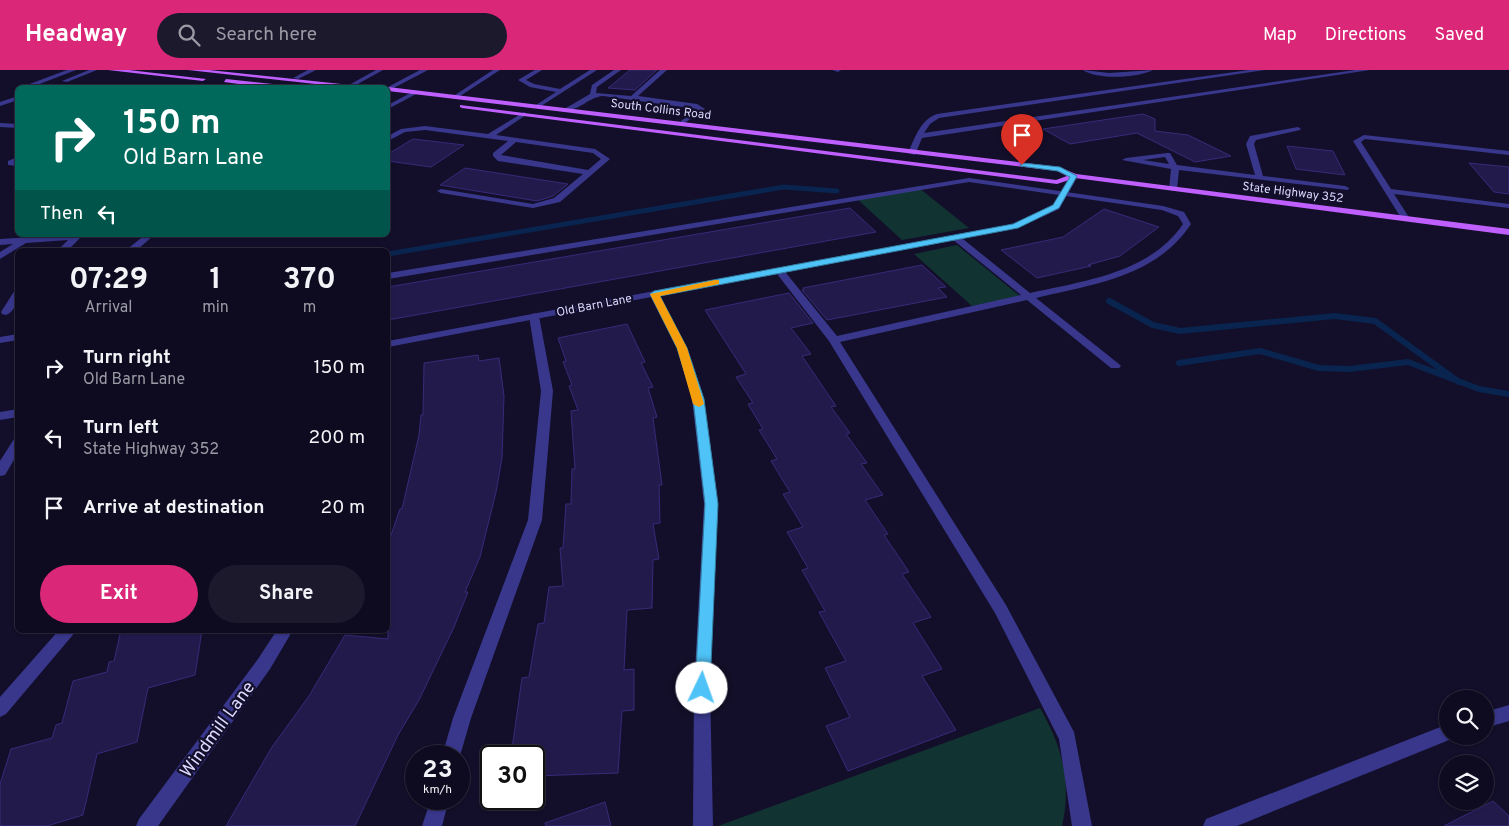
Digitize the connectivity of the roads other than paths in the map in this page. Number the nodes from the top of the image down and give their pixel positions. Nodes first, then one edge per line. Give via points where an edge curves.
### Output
1 (73, 70) edge
2 (94, 70) edge
3 (111, 70) edge
4 (191, 70) edge
5 (313, 70) edge
6 (380, 70) edge
7 (425, 70) edge
8 (497, 70) edge
9 (539, 70) edge
10 (594, 70) edge
11 (618, 70) edge
12 (664, 70) edge
13 (1086, 70) edge
14 (1150, 70) edge
15 (1262, 70) edge
16 (1367, 70) edge
17 (218, 71) edge
18 (296, 78) junction
19 (37, 82) junction
20 (54, 84) joint
21 (30, 85) edge
22 (261, 85) edge
23 (352, 85) joint
24 (390, 88) edge
25 (390, 89) edge
26 (562, 91) junction
27 (416, 92) junction
28 (593, 95) junction
29 (455, 96) junction
30 (390, 97) edge
31 (404, 98) junction
32 (632, 98) junction
33 (15, 99) edge
34 (0, 104) edge
35 (390, 106) edge
36 (538, 106) junction
37 (568, 109) junction
38 (524, 114) junction
39 (683, 122) junction
40 (0, 125) edge
41 (15, 126) edge
42 (1298, 129) dead end
43 (920, 136) junction
44 (490, 137) junction
45 (390, 138) edge
46 (515, 140) junction
47 (912, 153) junction
48 (1509, 153) edge
49 (932, 155) joint
50 (0, 162) edge
51 (15, 162) edge
52 (908, 162) junction
53 (1176, 167) junction
54 (589, 173) junction
55 (1074, 176) junction
56 (1260, 178) junction
57 (1345, 188) dead end
58 (1173, 189) junction
59 (441, 191) dead end
60 (1389, 191) junction
61 (1064, 193) junction
62 (1509, 206) edge
63 (1406, 218) junction
64 (1509, 232) edge
65 (61, 237) edge
66 (78, 237) edge
67 (147, 237) edge
68 (955, 237) junction
69 (26, 239) junction
70 (0, 242) edge
71 (65, 248) edge
72 (134, 248) edge
73 (0, 256) edge
74 (779, 270) junction
75 (390, 276) edge
76 (654, 294) junction
77 (15, 296) edge
78 (1028, 296) junction
79 (3, 312) edge
80 (534, 316) junction
81 (15, 338) edge
82 (0, 340) edge
83 (834, 340) junction
84 (390, 344) edge
85 (1115, 366) dead end
86 (15, 414) edge
87 (0, 416) edge
88 (15, 447) edge
89 (0, 472) edge
90 (66, 633) edge
91 (282, 633) edge
92 (0, 709) edge
93 (1509, 713) edge
94 (1494, 717) edge
95 (1439, 736) edge
96 (454, 745) edge
97 (437, 810) edge
98 (146, 826) edge
99 (432, 826) edge
100 (703, 826) edge
101 (1082, 826) edge
102 (1213, 826) edge

1 - 19 street
2 - 20 street
3 - 22 main road
4 - 17 main road
5 - 18 street
6 - 23 street
7 - 24 street
8 - 29 street
9 - 26 street via 521,80 532,86
10 - 26 street
11 - 28 street via 594,86
12 - 32 street
13 - 14 street via 1119,74
15 - 43 street via 937,116 928,121
16 - 43 street
17 - 18 main road
18 - 23 main road
19 - 20 street
19 - 21 street
25 - 27 main road, South Collins Road
26 - 36 street
27 - 29 main road, South Collins Road
27 - 31 street
28 - 32 street
28 - 37 street
29 - 36 main road, South Collins Road
30 - 31 main road, South Collins Road
31 - 35 street
31 - 38 main road, South Collins Road
32 - 39 street via 702,109
33 - 34 street
36 - 37 main road, South Collins Road
37 - 39 main road, South Collins Road
38 - 44 street
38 - 52 main road, South Collins Road
39 - 47 main road, South Collins Road
40 - 41 street
42 - 56 street via 1253,138 1250,144
43 - 47 street
44 - 45 street via 414,128
44 - 46 street
46 - 54 street via 603,154 606,159
46 - 54 street via 497,156
47 - 49 main road, South Collins Road
47 - 52 main road
48 - 60 street via 1364,137 1357,140
49 - 55 main road, State Highway 352 via 1060,170
50 - 51 street
52 - 55 main road, State Highway 352 via 1057,182
53 - 53 street via 1146,163 1126,160 1167,155
53 - 56 street
53 - 58 street
54 - 59 street via 557,200 533,206
55 - 58 main road, State Highway 352
55 - 61 street, Old Barn Lane
56 - 57 street
58 - 63 main road, State Highway 352
60 - 62 street
60 - 63 street
61 - 68 street, Old Barn Lane via 1056,207 1032,220
61 - 75 street via 969,180 948,182
61 - 78 street via 1163,208 1181,214 1187,224 1177,239 1139,267 1092,282
63 - 64 main road, State Highway 352
65 - 69 street
66 - 71 street
67 - 72 street
68 - 74 street, Old Barn Lane
68 - 78 street
69 - 70 street
69 - 73 street
74 - 76 street, Old Barn Lane
74 - 83 street
76 - 80 street, Old Barn Lane
76 - 100 street via 682,348 698,399 712,504 702,688
77 - 79 street
78 - 83 street
78 - 85 street
80 - 84 street, Old Barn Lane
80 - 96 street via 547,391 535,520
81 - 82 street
83 - 101 street via 1001,609 1068,738
86 - 87 street
88 - 89 street
90 - 92 street
91 - 98 street, Windmill Lane via 264,664
93 - 94 street
95 - 102 street
97 - 99 street

